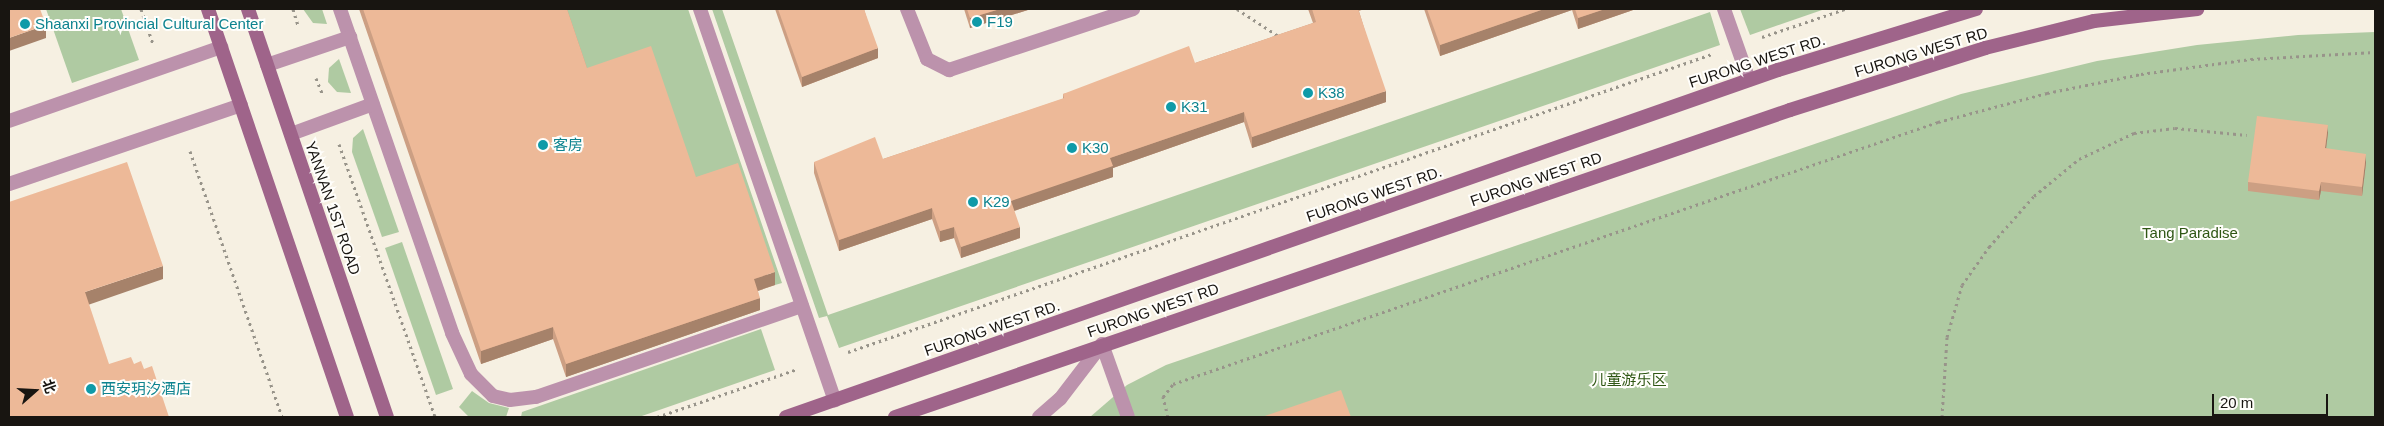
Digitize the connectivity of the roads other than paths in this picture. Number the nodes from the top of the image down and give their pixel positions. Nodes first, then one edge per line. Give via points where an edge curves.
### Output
1 (208, 9) edge
2 (248, 9) edge
3 (340, 9) edge
4 (700, 9) edge
5 (907, 9) edge
6 (1133, 9) edge
7 (1724, 9) edge
8 (1976, 9) edge
9 (2197, 9) edge
10 (350, 36) junction
11 (222, 47) junction
12 (267, 66) junction
13 (1749, 80) junction
14 (373, 104) junction
15 (240, 105) junction
16 (9, 121) edge
17 (291, 134) junction
18 (9, 184) edge
19 (802, 306) junction
20 (1102, 344) junction
21 (835, 400) junction
22 (347, 417) edge
23 (387, 417) edge
24 (786, 417) edge
25 (895, 417) edge
26 (1039, 417) edge
27 (1128, 417) edge

1 - 11 main road
2 - 12 main road, YANNAN 1ST ROAD
3 - 10 street
4 - 19 street
5 - 6 street via 928,59 949,70
7 - 13 street
8 - 13 main road, FURONG WEST RD.
9 - 20 main road, FURONG WEST RD via 2094,21 1984,48 1790,110
10 - 12 street
10 - 14 street
11 - 15 main road
11 - 16 street
12 - 17 main road, YANNAN 1ST ROAD
13 - 21 main road, FURONG WEST RD.
14 - 17 street
14 - 19 street via 457,345 471,374 492,396 517,400 536,397
15 - 18 street
15 - 22 main road
17 - 23 main road, YANNAN 1ST ROAD
19 - 21 street
20 - 25 main road, FURONG WEST RD
20 - 26 street via 1060,399
20 - 27 street
21 - 24 main road, FURONG WEST RD.

